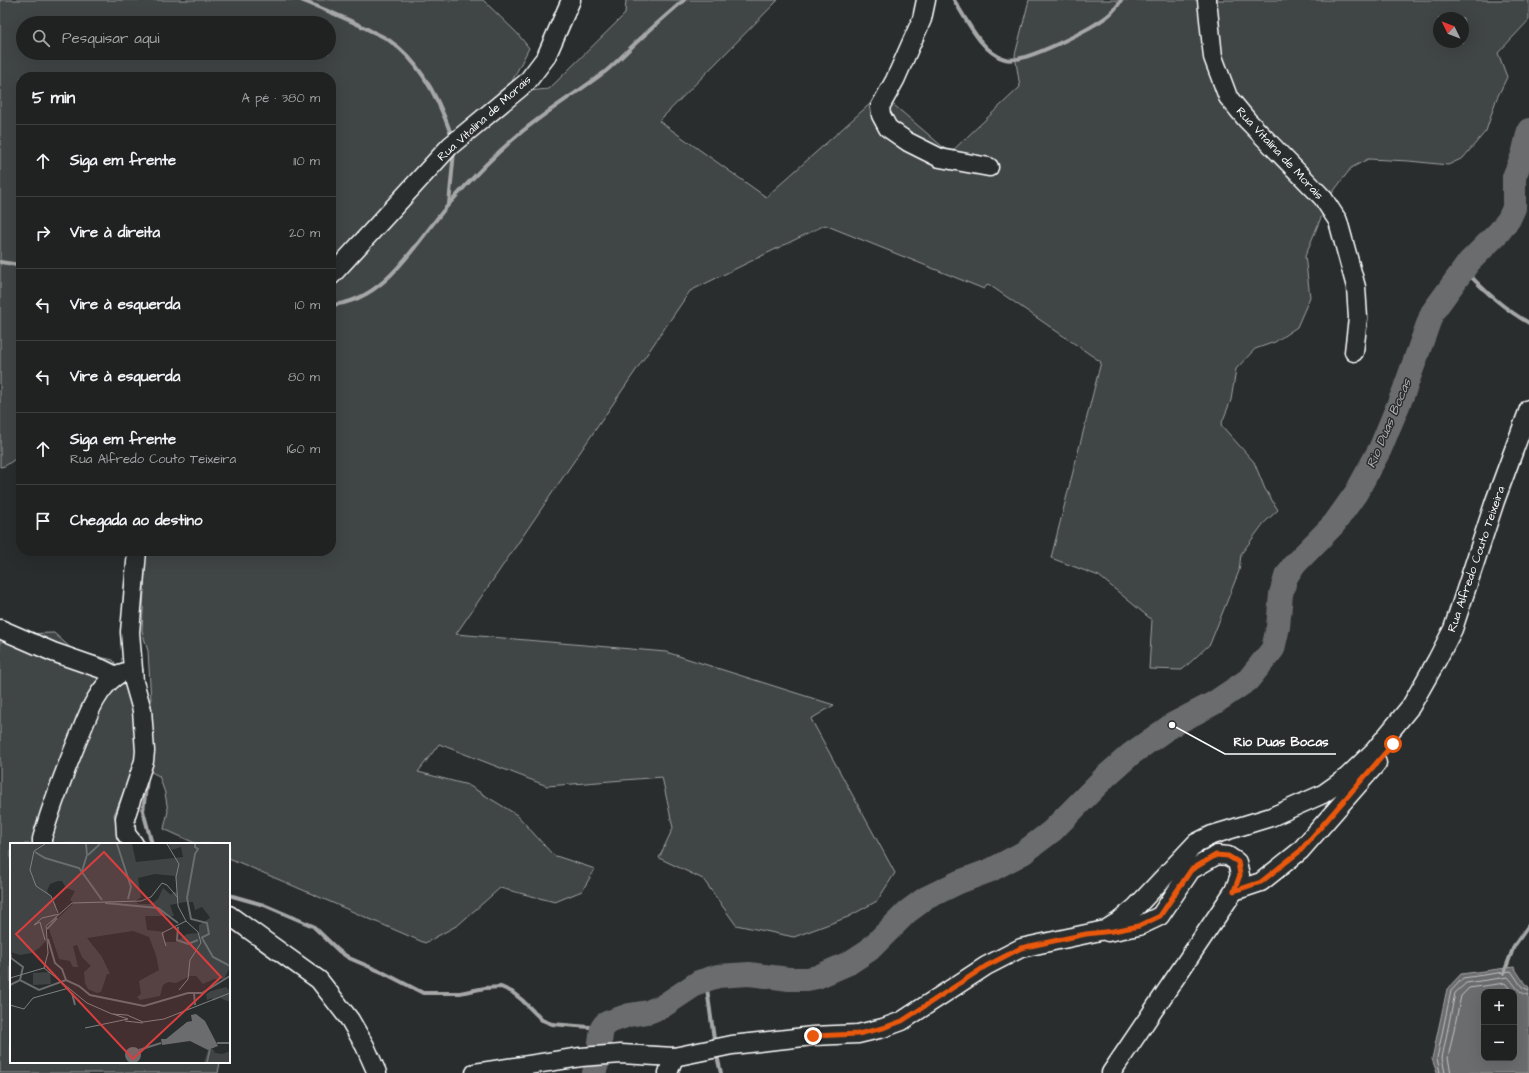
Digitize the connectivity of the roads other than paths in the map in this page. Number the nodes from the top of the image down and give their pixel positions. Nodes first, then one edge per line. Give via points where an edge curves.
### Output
1 (571, 0) edge
2 (926, 0) edge
3 (1207, 0) edge
4 (990, 167) dead end
5 (336, 271) edge
6 (1354, 352) dead end
7 (1529, 409) edge
8 (137, 556) edge
9 (0, 629) edge
10 (133, 671) junction
11 (116, 676) junction
12 (1411, 706) junction
13 (42, 843) edge
14 (133, 843) edge
15 (1234, 891) junction
16 (230, 916) edge
17 (230, 923) edge
18 (249, 930) junction
19 (1098, 932) junction
20 (671, 1065) edge
21 (377, 1073) edge
22 (475, 1073) edge
23 (1111, 1073) edge

1 - 5 street, Rua Vitalina de Morais via 546,57 527,82 450,146
2 - 4 street via 922,19 880,107 881,115 888,128 908,142 940,158
3 - 6 street, Rua Vitalina de Morais via 1213,57 1228,97 1323,198 1338,221 1356,287 1358,318
7 - 12 street, Rua Alfredo Couto Teixeira via 1495,501 1454,629
8 - 10 street via 130,632
9 - 11 street
10 - 11 street
10 - 14 street via 142,710 145,751 125,818 126,834
11 - 13 street via 92,705 51,808
12 - 15 street via 1407,720 1393,744 1300,851 1261,882
12 - 19 street, Rua Alfredo Couto Teixeira via 1375,750 1347,777 1323,794 1278,814 1212,835 1196,843 1136,907 1118,922
15 - 19 street via 1240,875 1238,862 1228,856 1216,855 1191,870 1160,916 1139,926
15 - 23 street
16 - 18 street
17 - 18 street
18 - 21 street via 319,980 350,1020
19 - 20 street, Rua Alfredo Couto Teixeira via 1021,948 986,966 902,1021 883,1028 858,1034 813,1036 732,1046
20 - 22 street, Rua Alfredo Couto Teixeira via 621,1054 581,1056

